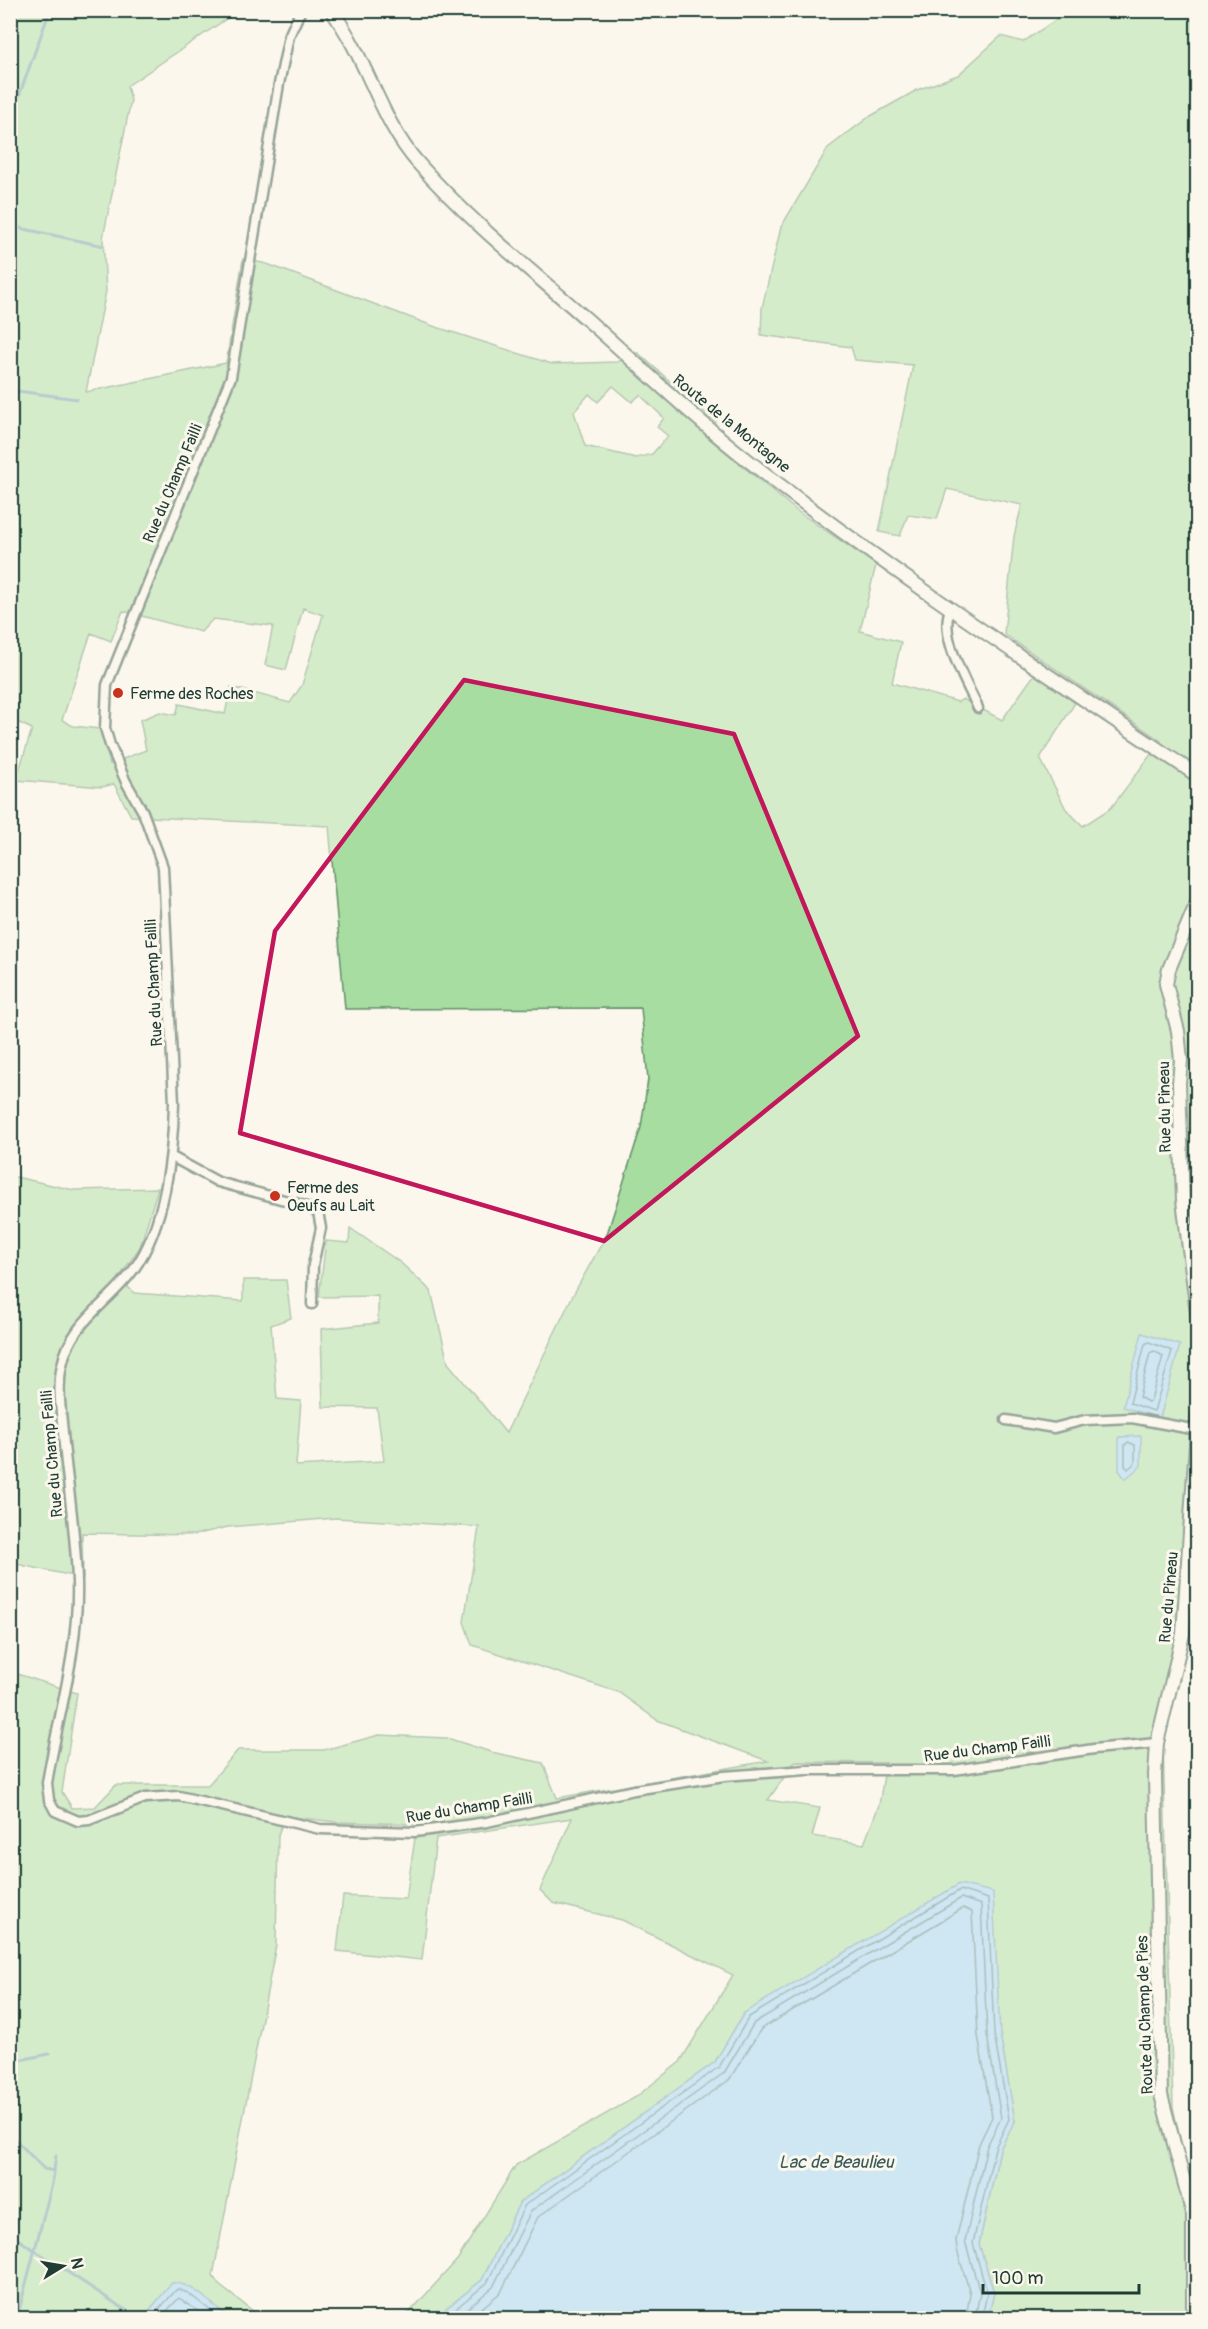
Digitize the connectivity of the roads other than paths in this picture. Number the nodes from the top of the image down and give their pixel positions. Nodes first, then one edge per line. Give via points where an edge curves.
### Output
1 (301, 10) edge
2 (331, 10) edge
3 (951, 608) junction
4 (978, 708) dead end
5 (1197, 776) edge
6 (1197, 900) edge
7 (172, 1157) junction
8 (312, 1304) dead end
9 (1197, 1320) edge
10 (1197, 1415) edge
11 (1006, 1420) dead end
12 (1197, 1430) edge
13 (1157, 1743) junction
14 (1193, 2319) edge

1 - 7 street, Rue du Champ Failli via 289,36 277,94 231,377 107,685 105,728 110,745 143,813 163,867 174,1103
2 - 3 street, Route de la Montagne via 396,132 416,161 463,210 717,436
3 - 4 street via 947,623 953,652
3 - 5 street, Route de la Montagne
6 - 9 street, Rue du Pineau via 1166,984 1181,1060 1183,1200
7 - 8 street via 218,1182 299,1203 318,1212 321,1228 313,1265
7 - 13 street, Rue du Champ Failli via 144,1253 124,1281 75,1332 62,1366 60,1398 77,1583 73,1651 47,1783 55,1811 68,1818 89,1820 146,1798 179,1796 320,1829 415,1832 724,1776 806,1770 954,1770
10 - 12 street, Rue du Pineau
11 - 12 street via 1054,1428 1085,1420 1132,1418
12 - 13 street, Rue du Pineau via 1183,1634
13 - 14 street, Route du Champ de Pies via 1161,2094 1193,2215

